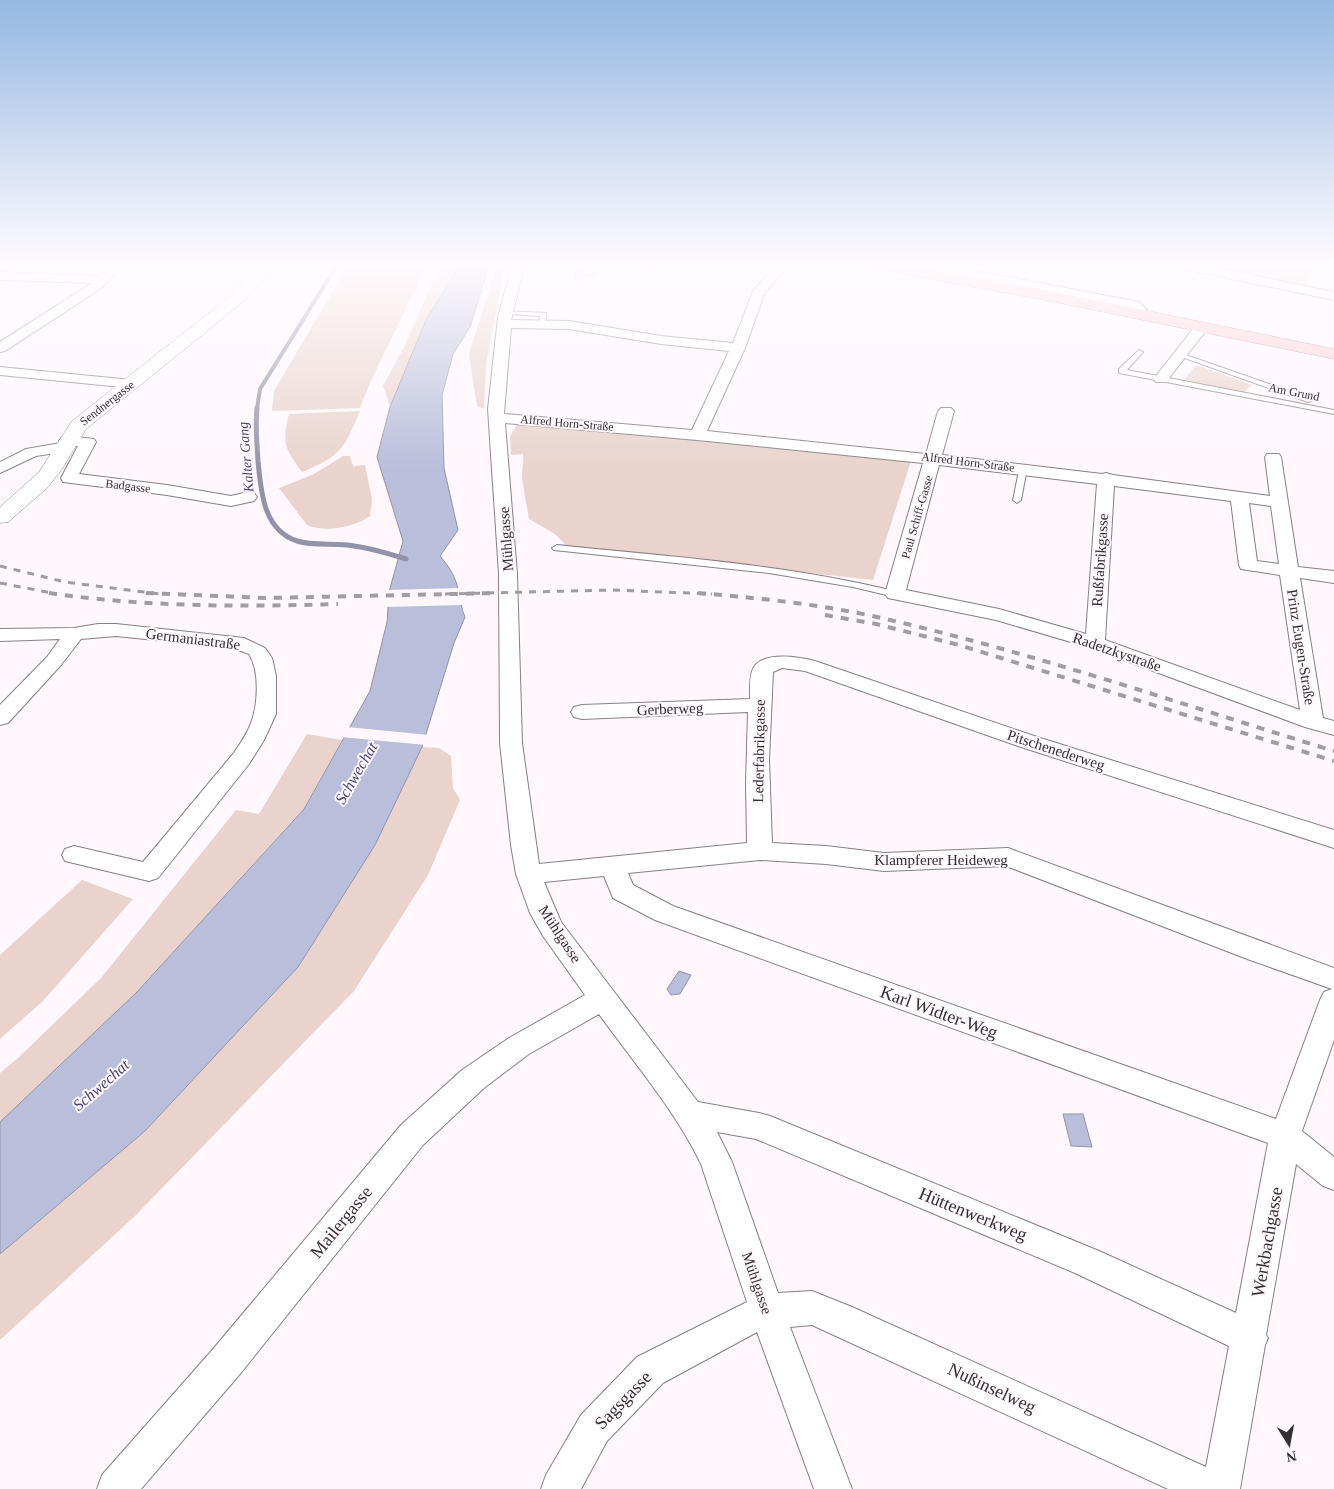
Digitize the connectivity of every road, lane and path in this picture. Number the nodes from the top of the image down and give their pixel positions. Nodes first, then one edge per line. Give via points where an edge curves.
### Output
1 (26, 331) edge
2 (198, 331) edge
3 (504, 331) edge
4 (611, 331) edge
5 (744, 331) edge
6 (1198, 331) edge
7 (1219, 331) edge
8 (0, 348) edge
9 (738, 348) junction
10 (1139, 352) dead end
11 (1334, 354) edge
12 (1181, 355) junction
13 (0, 371) edge
14 (1161, 379) junction
15 (132, 384) junction
16 (1269, 386) junction
17 (1249, 396) junction
18 (1334, 410) edge
19 (946, 411) dead end
20 (497, 418) junction
21 (698, 433) junction
22 (65, 444) junction
23 (1273, 457) dead end
24 (933, 458) junction
25 (0, 468) edge
26 (1023, 468) junction
27 (1106, 478) junction
28 (1239, 496) junction
29 (248, 497) dead end
30 (1017, 500) dead end
31 (1279, 502) junction
32 (0, 517) edge
33 (557, 548) dead end
34 (1289, 571) junction
35 (1334, 577) edge
36 (895, 594) junction
37 (74, 634) junction
38 (0, 635) edge
39 (1095, 643) junction
40 (779, 662) joint
41 (759, 705) junction
42 (582, 712) dead end
43 (0, 718) edge
44 (1313, 722) junction
45 (1334, 728) edge
46 (1334, 839) edge
47 (760, 851) junction
48 (74, 855) dead end
49 (613, 865) junction
50 (529, 874) junction
51 (1334, 979) edge
52 (604, 998) junction
53 (1334, 1000) edge
54 (689, 1114) junction
55 (1286, 1136) junction
56 (1334, 1176) edge
57 (767, 1311) junction
58 (1250, 1338) junction
59 (116, 1489) edge
60 (560, 1489) edge
61 (833, 1489) edge
62 (1211, 1489) edge
63 (1221, 1489) edge

1 - 8 street
2 - 15 street, Sendnergasse
3 - 20 street, Mühlgasse
4 - 9 street
5 - 9 street
6 - 12 street
7 - 11 main road
9 - 21 street
10 - 14 lane, Am Grund via 1122,372
12 - 14 street
12 - 16 lane, Am Grund
13 - 15 street
14 - 17 lane, Am Grund
15 - 22 street, Sendnergasse via 85,420
16 - 17 lane, Am Grund
16 - 18 lane, Am Grund
17 - 18 lane, Am Grund
19 - 24 street, Paul Schiff-Gasse
20 - 21 street, Alfred Horn-Straße
20 - 50 street, Mühlgasse via 508,574 511,742
21 - 24 street, Alfred Horn-Straße
22 - 25 street via 32,452
22 - 29 street, Badgasse via 88,442 69,478 231,501
22 - 32 street, Sendnergasse via 46,477
23 - 31 street
24 - 26 street, Alfred Horn-Straße
24 - 36 street, Paul Schiff-Gasse
26 - 27 street, Alfred Horn-Straße
26 - 30 lane
27 - 28 street, Alfred Horn-Straße
27 - 39 street, Rußfabrikgasse
28 - 31 street, Alfred Horn-Straße
28 - 34 street via 1248,565
31 - 34 street, Prinz Eugen-Straße
33 - 36 lane via 785,573 847,582
34 - 35 street
34 - 44 street, Prinz Eugen-Straße
36 - 39 street, Radetzkystraße via 999,615
37 - 38 street, Germaniastraße
37 - 43 street via 54,662
37 - 48 street, Germaniastraße via 116,630 236,642 258,653 267,687 263,722 245,752 150,872
39 - 44 street, Radetzkystraße
40 - 41 street, Lederfabrikgasse via 763,669
40 - 46 street, Pitschenederweg via 808,665 1026,741
41 - 42 street, Gerberweg
41 - 47 street, Lederfabrikgasse
44 - 45 street, Radetzkystraße
47 - 49 street, Klampferer Heideweg
47 - 51 street, Klampferer Heideweg via 826,854 884,862 1008,857
49 - 50 street, Klampferer Heideweg
49 - 55 street, Karl Widter-Weg via 622,891 664,913
50 - 52 street, Mühlgasse via 552,929
52 - 54 street, Mühlgasse
52 - 59 street, Mailergasse via 519,1046 473,1079 412,1135 227,1361
53 - 55 street, Werkbachgasse
54 - 57 street, Mühlgasse via 716,1162
54 - 58 street, Hüttenwerkweg via 760,1126 1087,1262
55 - 56 street
55 - 58 street, Werkbachgasse
57 - 60 street, Sagsgasse via 650,1370 594,1428
57 - 61 street, Mühlgasse
57 - 62 street, Nußinselweg via 812,1308 844,1320
58 - 63 street, Werkbachgasse

